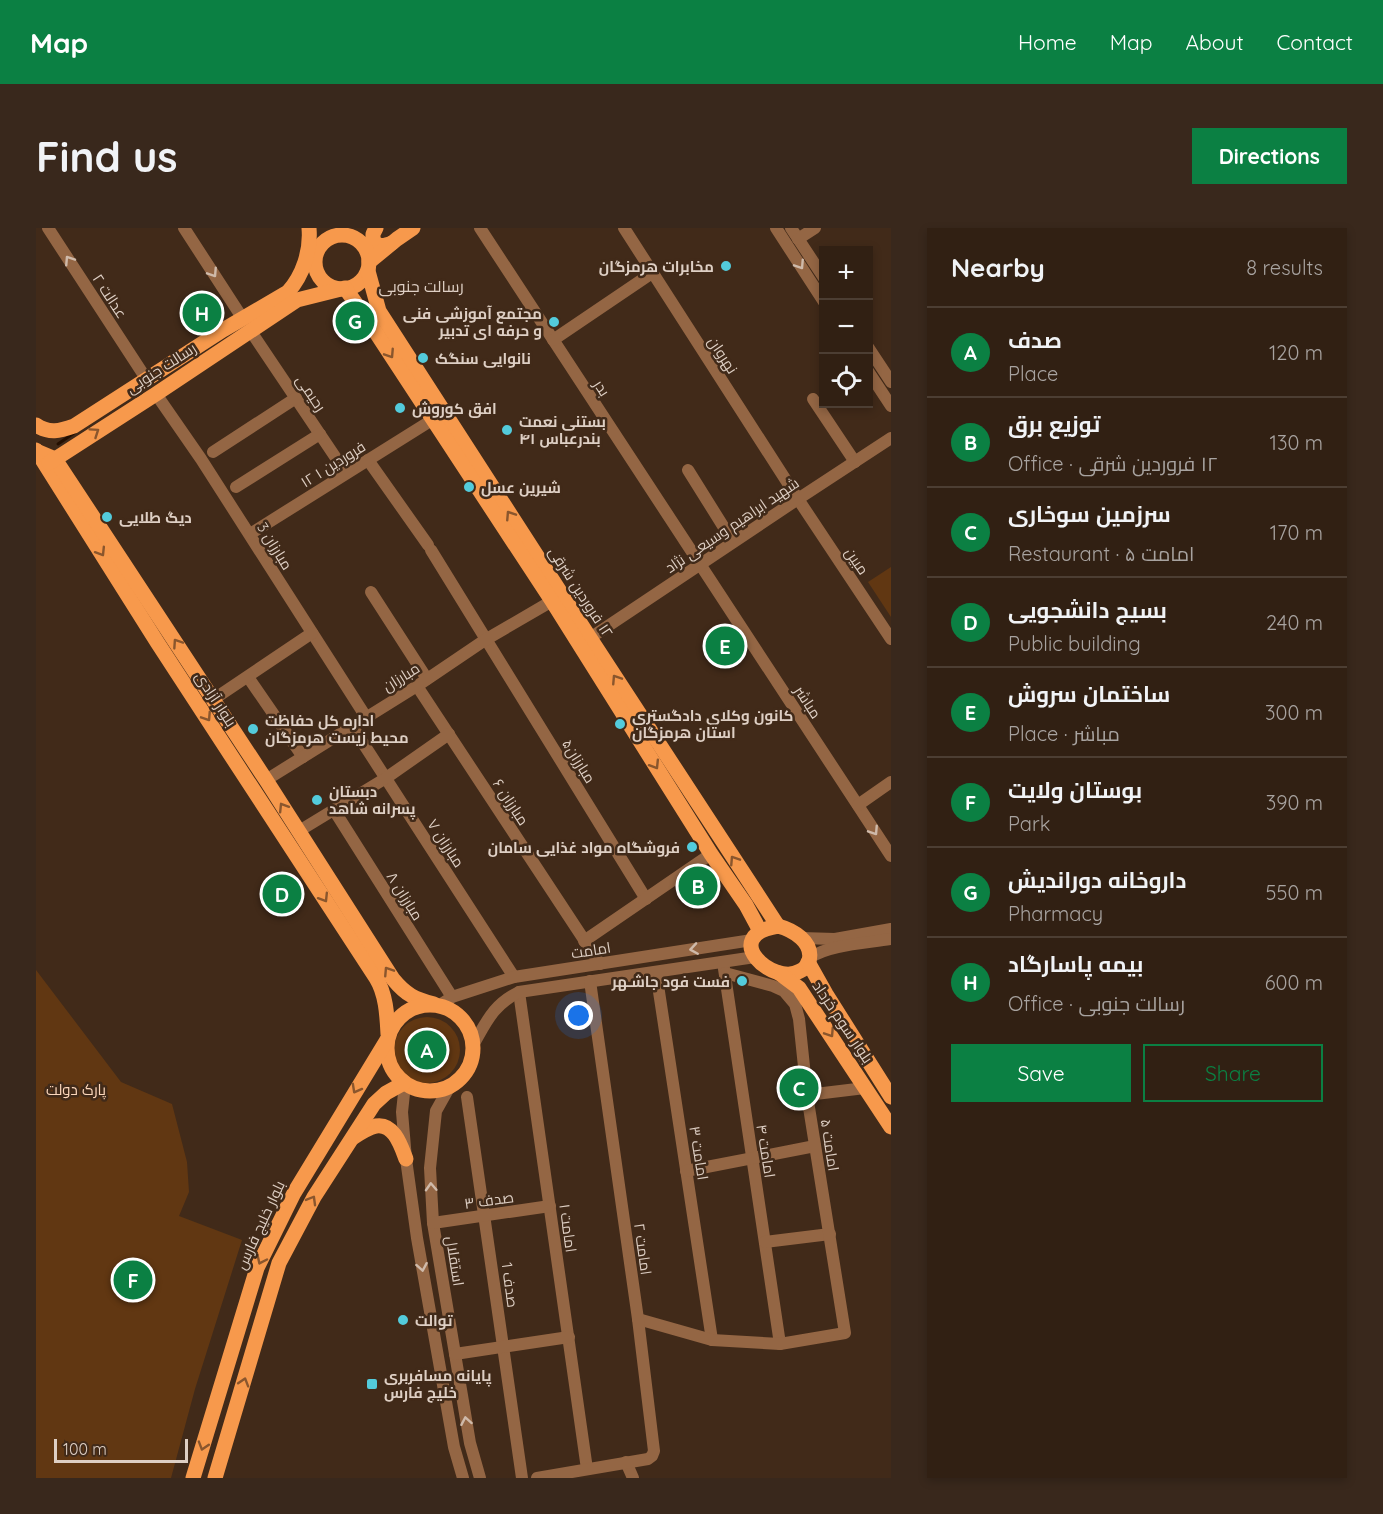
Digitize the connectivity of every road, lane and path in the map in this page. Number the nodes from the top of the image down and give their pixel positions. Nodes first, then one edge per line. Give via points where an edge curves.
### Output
1 (48, 228) edge
2 (184, 228) edge
3 (309, 228) edge
4 (375, 228) edge
5 (413, 228) edge
6 (480, 228) edge
7 (624, 228) edge
8 (776, 228) edge
9 (791, 228) edge
10 (815, 228) edge
11 (345, 233) edge
12 (798, 239) junction
13 (392, 243) junction
14 (369, 267) junction
15 (819, 270) edge
16 (652, 273) junction
17 (343, 289) junction
18 (281, 300) junction
19 (823, 300) edge
20 (374, 317) junction
21 (246, 325) junction
22 (553, 340) junction
23 (873, 354) edge
24 (185, 355) junction
25 (194, 369) junction
26 (873, 379) edge
27 (147, 380) junction
28 (891, 382) edge
29 (156, 394) junction
30 (296, 398) junction
31 (813, 399) dead end
32 (891, 406) edge
33 (117, 409) junction
34 (432, 420) junction
35 (36, 424) edge
36 (320, 434) junction
37 (891, 438) edge
38 (36, 450) edge
39 (213, 452) dead end
40 (369, 460) junction
41 (855, 462) junction
42 (46, 465) edge
43 (688, 470) dead end
44 (346, 473) junction
45 (236, 488) dead end
46 (798, 499) junction
47 (250, 534) junction
48 (733, 542) junction
49 (700, 564) junction
50 (371, 592) dead end
51 (552, 601) junction
52 (312, 633) junction
53 (590, 638) junction
54 (891, 639) edge
55 (485, 640) junction
56 (248, 676) junction
57 (422, 682) junction
58 (214, 699) junction
59 (366, 717) junction
60 (352, 726) junction
61 (449, 734) junction
62 (303, 757) junction
63 (386, 778) junction
64 (266, 780) junction
65 (891, 782) edge
66 (858, 805) junction
67 (334, 810) junction
68 (299, 831) junction
69 (711, 854) junction
70 (891, 856) edge
71 (646, 899) junction
72 (751, 901) junction
73 (778, 926) junction
74 (891, 929) edge
75 (756, 935) junction
76 (801, 938) junction
77 (891, 939) edge
78 (584, 941) junction
79 (754, 957) junction
80 (809, 960) junction
81 (600, 964) junction
82 (724, 968) junction
83 (656, 972) junction
84 (779, 973) junction
85 (508, 979) junction
86 (590, 981) junction
87 (519, 992) junction
88 (826, 994) junction
89 (506, 998) junction
90 (442, 1002) junction
91 (813, 1008) junction
92 (387, 1037) junction
93 (473, 1045) junction
94 (404, 1083) junction
95 (450, 1086) junction
96 (865, 1088) junction
97 (807, 1095) junction
98 (467, 1097) dead end
99 (891, 1097) edge
100 (891, 1127) edge
101 (351, 1138) junction
102 (815, 1146) junction
103 (752, 1158) junction
104 (406, 1159) junction
105 (686, 1171) junction
106 (550, 1206) junction
107 (484, 1216) junction
108 (433, 1223) junction
109 (830, 1234) junction
110 (765, 1242) junction
111 (638, 1319) junction
112 (569, 1337) junction
113 (712, 1340) junction
114 (780, 1344) junction
115 (503, 1346) junction
116 (455, 1354) junction
117 (626, 1462) junction
118 (587, 1469) junction
119 (482, 1477) edge
120 (194, 1478) edge
121 (215, 1478) edge
122 (463, 1478) edge
123 (522, 1478) edge
124 (537, 1478) edge
125 (633, 1478) edge

27 -> 1 street, عدالت ۲
2 -> 21 street, رحیمی
3 - 18 main road via 304,264 295,284
4 - 11 main road
4 - 13 main road via 373,239 377,244
5 - 13 main road
6 - 22 street, بدر
7 - 16 street, نهروان
8 -> 19 street
9 - 12 street
10 - 12 street
11 - 14 main road via 365,247
11 - 17 main road via 323,243 315,259 325,283
12 - 15 street
13 - 14 main road
14 - 17 main road via 357,284
14 - 20 main road, ١٢ فروردین شرقی
16 - 22 street
16 - 46 street, نهروان
17 - 18 main road, رسالت جنوبی
17 - 20 main road, ١٢ فروردین شرقی
18 - 21 main road, رسالت جنوبی
20 -> 34 main road, ١٢ فروردین شرقی
53 -> 20 main road, ١٢ فروردین شرقی
21 - 24 main road, رسالت جنوبی
21 - 25 main road, رسالت جنوبی
21 - 30 street, رحیمی
22 - 49 street, بدر
23 - 28 street
24 - 25 main road
24 - 27 main road, رسالت جنوبی
25 - 29 main road, رسالت جنوبی
26 - 32 street
27 - 33 main road, رسالت جنوبی
29 - 33 main road, رسالت جنوبی
29 - 47 street, مبارزان 3
30 - 36 street, رحیمی
30 - 39 street
31 - 41 street
33 - 35 main road via 61,430 46,430
42 -> 33 main road, رسالت جنوبی
34 - 40 street, ۱۲ فروردین ۱
34 - 51 main road, ١٢ فروردین شرقی
36 - 44 street, رحیمی
36 - 45 street
37 - 41 street, شهید ابراهیم وسیعی نژاد
38 - 42 main road
40 - 44 street, ۱۲ فروردین ۱
40 - 55 street, مبارزان۵
41 - 46 street, شهید ابراهیم وسیعی نژاد
58 -> 42 main road, بلوار آزادی
42 -> 92 main road, بلوار آزادی via 379,982 388,1021
43 - 48 street
44 - 47 street, ۱۲ فروردین ۱
46 - 48 street, شهید ابراهیم وسیعی نژاد
46 - 54 street, مبین
47 - 52 street, مبارزان 3
48 - 49 street, شهید ابراهیم وسیعی نژاد
49 - 53 street, شهید ابراهیم وسیعی نژاد
49 - 66 street, مباشر
50 - 57 street, مبارزان ۶
51 - 55 street, مبارزان
51 -> 69 main road, ١٢ فروردین شرقی
52 - 56 street
52 - 59 street, مبارزان 3
72 -> 53 main road, ١٢ فروردین شرقی
55 - 57 street, مبارزان
55 - 71 street, مبارزان۵
56 - 58 street
56 - 62 street
57 - 59 street, مبارزان
57 - 61 street, مبارزان ۶
58 - 64 main road, بلوار آزادی
59 - 60 street, مبارزان
60 - 62 street, مبارزان
60 - 63 street, مبارزان ۷
61 - 63 street
61 - 78 street, مبارزان ۶
62 - 64 street, مبارزان
63 - 67 street
63 - 85 street, مبارزان ۷
68 -> 64 main road, بلوار آزادی
65 - 66 street
66 -> 70 street, مباشر
67 - 68 street
67 - 90 street, مبارزان ۸
90 -> 68 main road, بلوار آزادی via 410,996 401,989
69 - 71 street
69 - 72 main road, ١٢ فروردین شرقی
71 - 78 street
72 - 73 main road, ١٢ فروردین شرقی
72 - 75 main road, ١٢ فروردین شرقی
73 - 75 main road
73 - 76 main road
74 - 76 street via 836,939
75 - 79 main road via 751,948
75 -> 81 street, امامت
76 - 80 main road via 809,951
77 - 80 street via 830,949
78 - 81 street, مبارزان ۶
79 - 82 street, امامت
79 - 84 main road
80 - 84 main road via 797,973
80 - 88 main road, بلوار سوم خرداد
81 - 85 street, امامت
82 - 83 street, امامت
82 - 97 street, امامت ۵ via 784,991 795,1004
82 - 103 street, امامت ۴
83 - 86 street, امامت
83 - 105 street, امامت ۳
84 - 91 main road, بلوار سوم خرداد via 799,988
85 - 89 street via 492,990 495,999
85 - 90 street, امامت
86 - 87 street, امامت
86 - 111 street, امامت ۲
87 - 89 street, امامت
87 - 106 street, امامت ۱
88 - 91 main road via 814,996
88 - 99 main road, بلوار سوم خرداد
89 - 93 street, امامت via 494,1009
90 - 92 main road via 406,1011
90 - 93 main road via 466,1024
91 -> 96 main road, بلوار سوم خرداد
92 - 94 main road via 389,1064
92 -> 120 main road, بلوار خلیج فارس via 294,1193 257,1268
93 - 95 main road via 470,1065
94 - 95 main road via 424,1091
94 - 101 main road via 374,1104
94 - 104 street
108 -> 95 street, استقلال via 430,1167 436,1111
96 - 97 street
96 - 100 main road, بلوار سوم خرداد
97 - 102 street, امامت ۵
98 - 107 street, صدف 1
101 - 104 main road via 376,1126 383,1127 394,1134
121 -> 101 main road via 279,1263
102 - 103 street
102 - 109 street, امامت ۵
103 - 105 street
103 - 110 street, امامت ۴
104 -> 122 street via 454,1447
105 - 113 street, امامت ۳
106 - 107 street, صدف ۳
106 - 112 street, امامت ۱
107 - 108 street, صدف ۳
107 - 115 street, صدف 1
108 - 116 street, استقلال
109 - 110 street
109 - 114 street, امامت ۵ via 845,1334
110 - 114 street, امامت ۴
111 - 113 street
111 - 117 street, امامت ۲ via 654,1451 648,1459
112 - 115 street
112 - 118 street, امامت ۱
113 - 114 street
115 - 116 street
115 - 123 street, صدف 1
119 -> 116 street, استقلال via 470,1443
117 - 118 street, امامت ۲
117 - 125 street
118 - 124 street, امامت ۲

